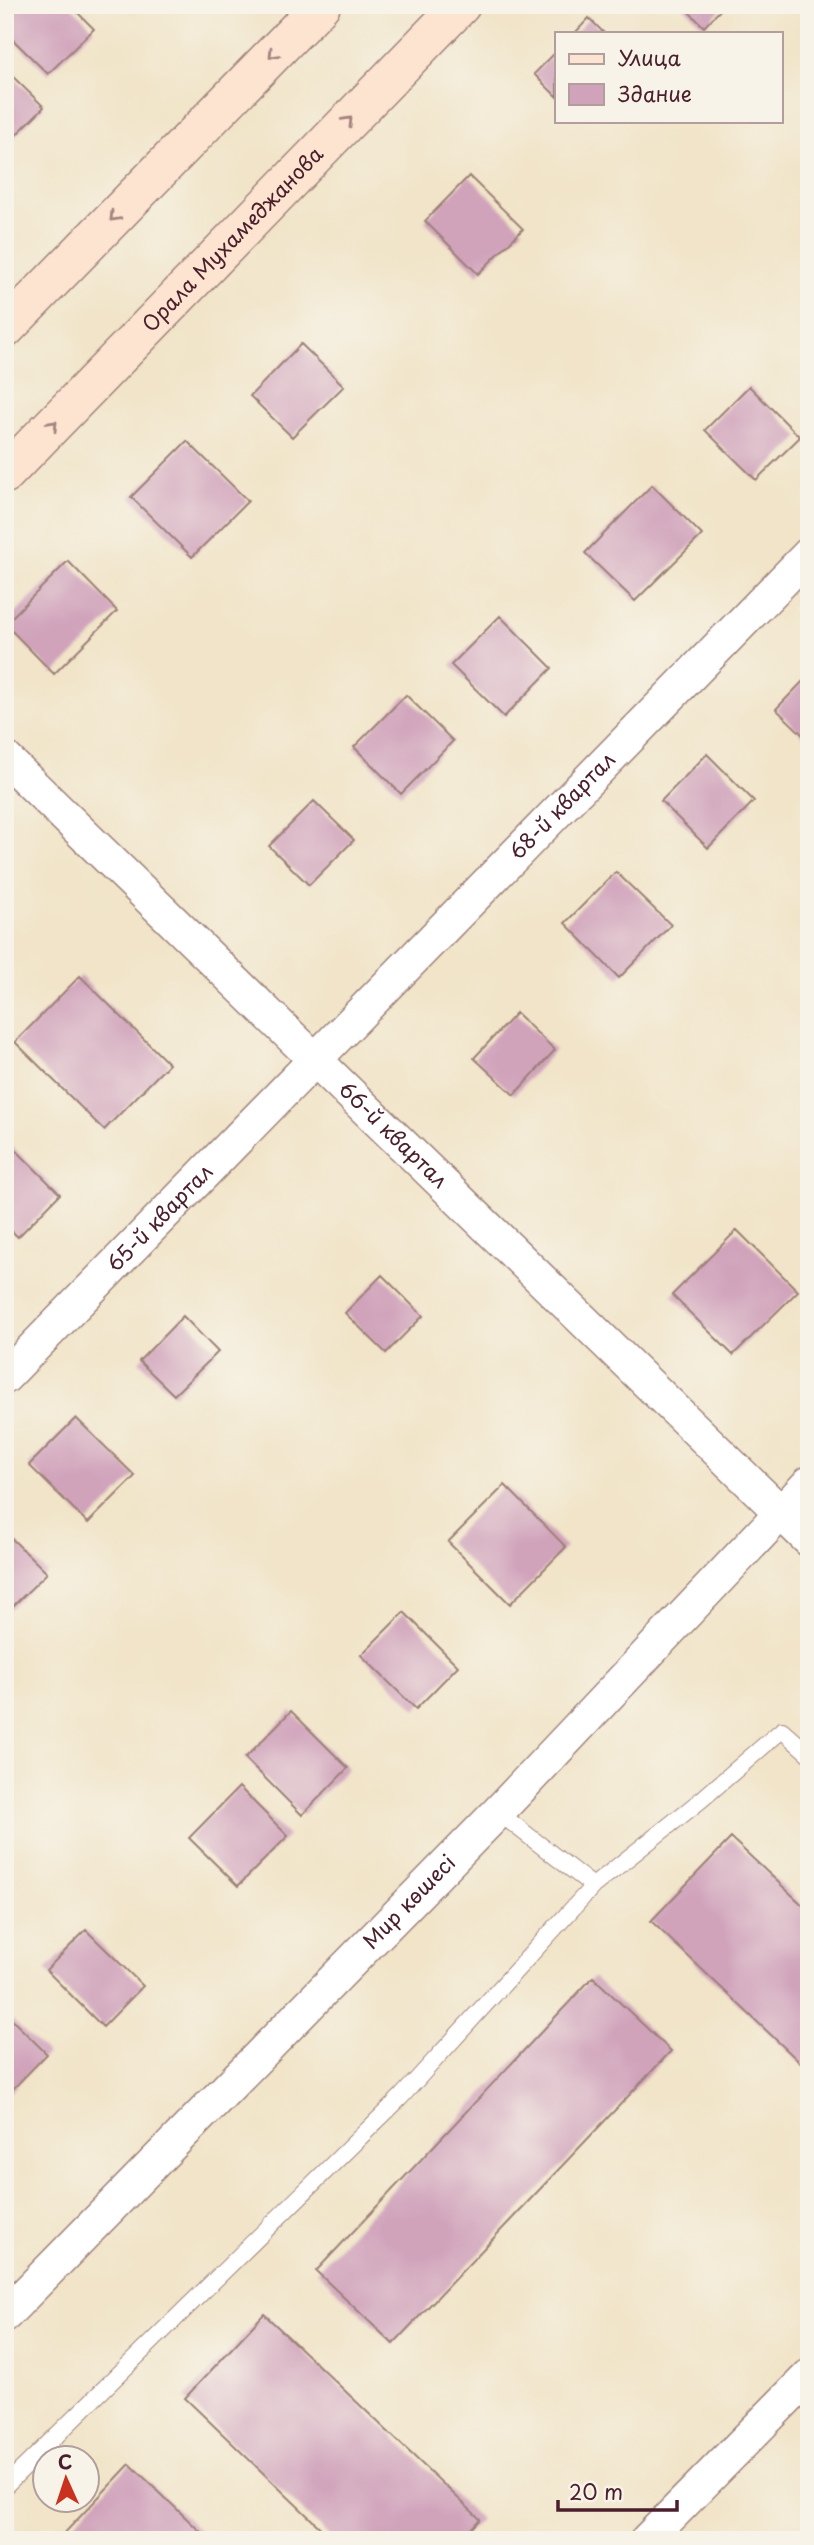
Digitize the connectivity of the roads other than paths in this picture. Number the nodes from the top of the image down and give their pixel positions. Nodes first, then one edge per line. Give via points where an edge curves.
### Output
1 (321, 5) edge
2 (461, 5) edge
3 (5, 329) edge
4 (5, 474) edge
5 (809, 554) edge
6 (5, 758) edge
7 (315, 1059) junction
8 (5, 1377) edge
9 (809, 1483) edge
10 (781, 1512) junction
11 (809, 1540) edge
12 (809, 1754) edge
13 (498, 1812) junction
14 (593, 1886) junction
15 (5, 2315) edge
16 (809, 2375) edge
17 (5, 2486) edge
18 (647, 2540) edge

1 -> 3 street
4 -> 2 street, Орала Мухамеджанова
5 - 7 street, 68-й квартал
6 - 7 street, 66-й квартал
7 - 8 street, 65-й квартал
7 - 10 street, 66-й квартал
9 - 10 street, Мир көшесі
10 - 11 street, 66-й квартал
10 - 13 street, Мир көшесі
12 - 14 lane via 782,1730
13 - 14 lane
13 - 15 street, Мир көшесі
14 - 17 lane via 401,2096
16 - 18 street

